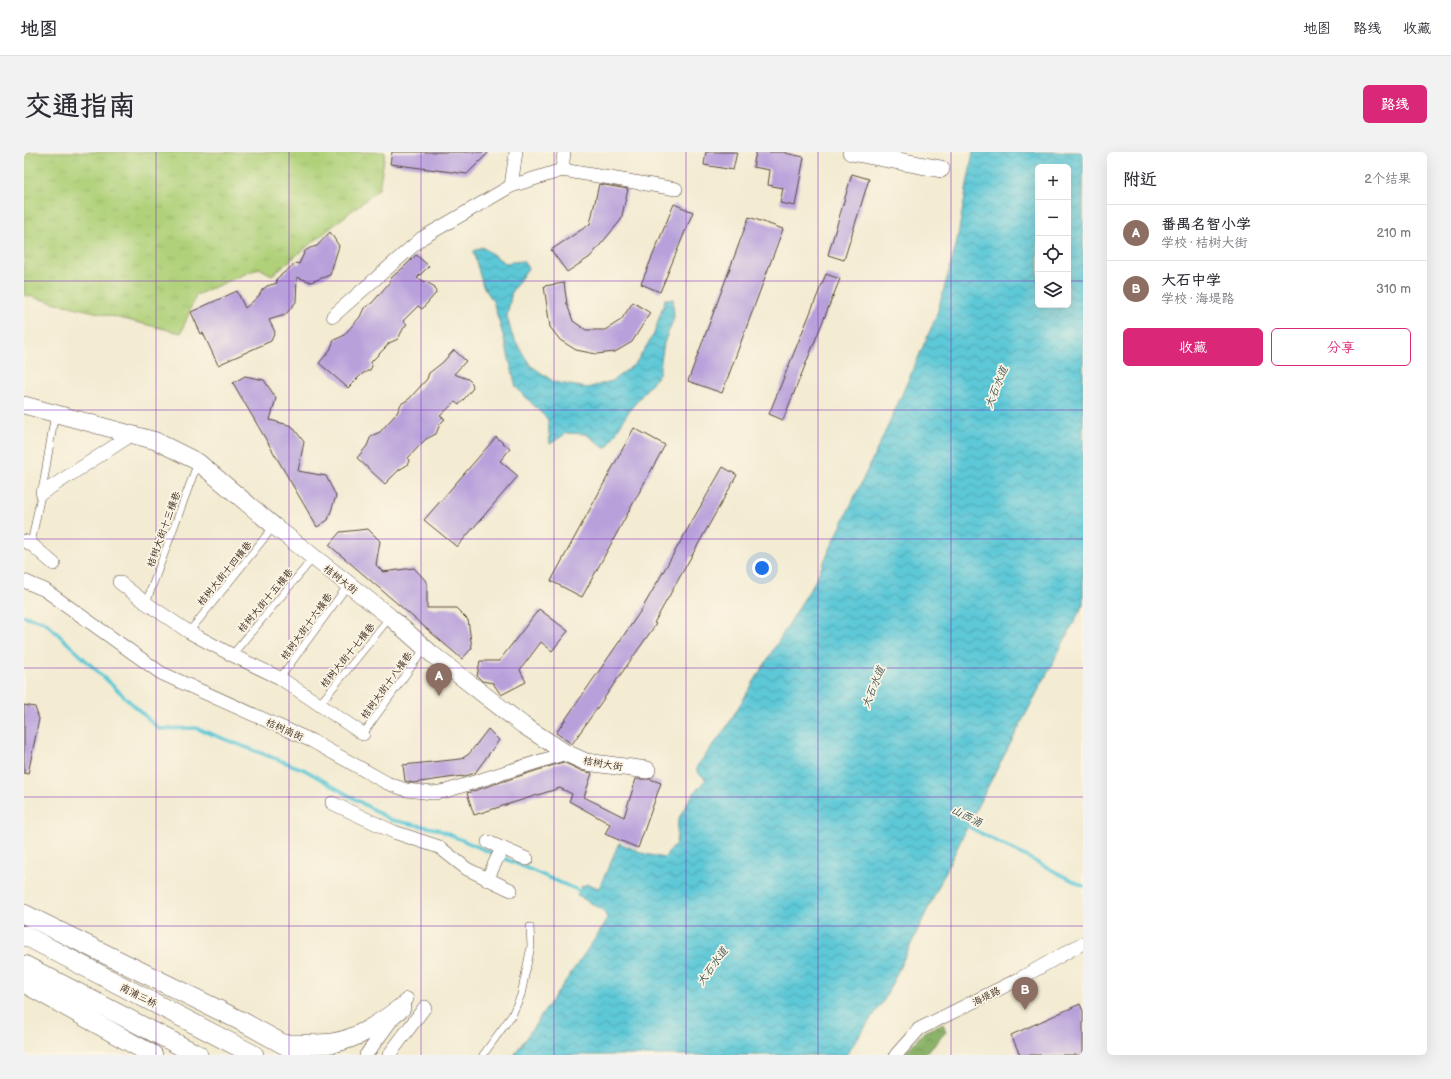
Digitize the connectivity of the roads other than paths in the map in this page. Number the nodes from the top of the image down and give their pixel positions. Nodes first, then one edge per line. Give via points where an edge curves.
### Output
1 (516, 152) edge
2 (564, 152) edge
3 (851, 152) edge
4 (941, 169) dead end
5 (562, 170) junction
6 (511, 186) junction
7 (676, 189) dead end
8 (333, 316) dead end
9 (24, 405) edge
10 (56, 412) junction
11 (133, 434) junction
12 (198, 462) junction
13 (42, 493) junction
14 (274, 526) junction
15 (27, 542) edge
16 (314, 557) junction
17 (54, 564) dead end
18 (24, 581) edge
19 (119, 582) dead end
20 (348, 585) junction
21 (146, 603) junction
22 (390, 617) junction
23 (189, 632) junction
24 (425, 648) junction
25 (232, 655) junction
26 (280, 678) junction
27 (319, 705) junction
28 (363, 734) joint
29 (566, 753) junction
30 (647, 770) dead end
31 (332, 803) dead end
32 (488, 842) dead end
33 (502, 848) junction
34 (527, 859) dead end
35 (487, 880) junction
36 (511, 890) dead end
37 (24, 914) edge
38 (530, 927) dead end
39 (24, 935) edge
40 (1083, 943) edge
41 (24, 965) edge
42 (24, 983) edge
43 (404, 1003) joint
44 (425, 1007) dead end
45 (287, 1049) edge
46 (153, 1055) edge
47 (198, 1055) edge
48 (254, 1055) edge
49 (303, 1055) edge
50 (366, 1055) edge
51 (389, 1055) edge
52 (483, 1055) edge
53 (896, 1055) edge

1 - 6 street
2 - 5 street
3 - 4 street
5 - 6 street
5 - 7 street
6 - 8 street via 422,238
9 - 10 street, 桔树大街
10 - 11 street, 桔树大街
10 - 13 lane
11 - 12 street, 桔树大街 via 156,440
11 - 13 street
12 - 14 street, 桔树大街
12 - 21 lane, 桔树大街十三横巷
13 - 15 lane
14 - 16 street, 桔树大街
14 - 23 lane, 桔树大街十四横巷
15 - 17 street
16 - 20 street, 桔树大街
16 - 25 lane, 桔树大街十五横巷
18 - 29 street, 桔树南街 via 45,590 161,673 312,741 387,783 406,790 433,793 446,791
19 - 21 street
20 - 22 street, 桔树大街
20 - 26 lane, 桔树大街十六横巷
21 - 23 street
22 - 24 street, 桔树大街
22 - 27 lane, 桔树大街十七横巷
23 - 25 street
24 - 28 lane, 桔树大街十八横巷
24 - 29 street, 桔树大街 via 523,725
25 - 26 street
26 - 27 street
27 - 28 street
29 - 30 street, 桔树大街 via 586,762
31 - 35 street via 394,832 440,847 467,869
32 - 33 street
33 - 34 street
33 - 35 street
35 - 36 street
37 - 45 main road via 243,1022
38 - 52 lane via 531,946 520,994 512,1015
39 - 48 main road, 南浦三桥
40 - 53 street, 海堤路 via 1021,978 919,1029
41 - 47 main road
42 - 46 main road
43 - 45 main road via 372,1028 345,1040
43 - 50 street
44 - 51 street
45 - 49 main road

